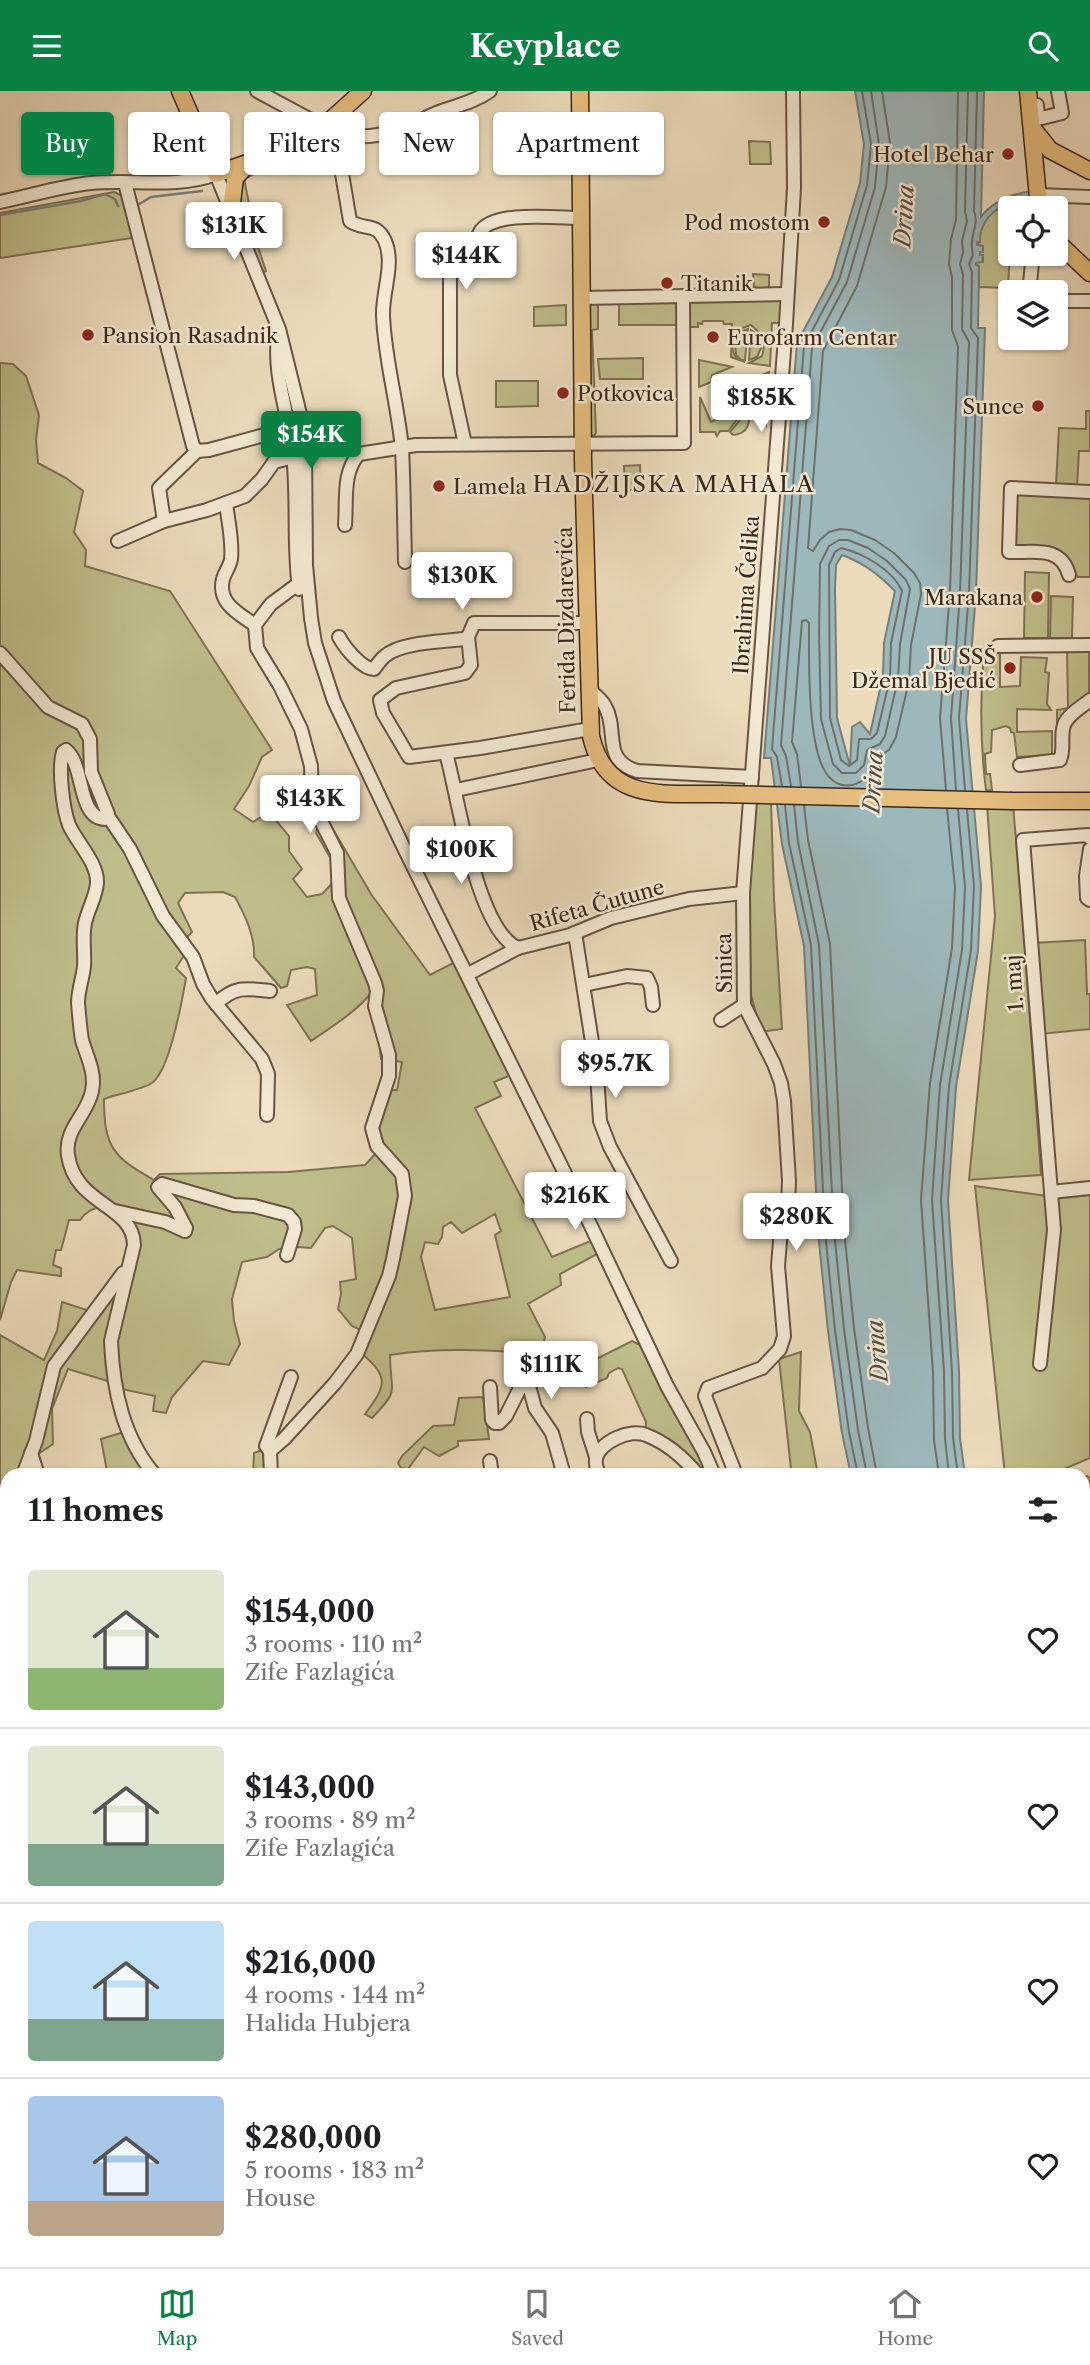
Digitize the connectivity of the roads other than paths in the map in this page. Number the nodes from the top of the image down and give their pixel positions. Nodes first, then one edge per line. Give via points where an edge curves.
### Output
1 (180, 91) edge
2 (257, 91) edge
3 (363, 91) edge
4 (490, 91) edge
5 (580, 91) edge
6 (793, 91) edge
7 (1028, 91) edge
8 (1035, 91) edge
9 (1058, 91) edge
10 (189, 112) edge
11 (302, 112) edge
12 (341, 112) edge
13 (1032, 128) junction
14 (365, 137) edge
15 (1056, 153) junction
16 (1034, 165) junction
17 (244, 169) edge
18 (1090, 171) edge
19 (213, 175) edge
20 (216, 175) edge
21 (342, 175) edge
22 (125, 183) junction
23 (1037, 196) edge
24 (1090, 197) edge
25 (1068, 199) edge
26 (0, 202) edge
27 (231, 210) junction
28 (581, 218) junction
29 (1068, 252) edge
30 (1090, 273) edge
31 (786, 294) junction
32 (683, 297) junction
33 (582, 299) junction
34 (1068, 300) edge
35 (1090, 301) edge
36 (279, 329) junction
37 (290, 428) junction
38 (583, 443) junction
39 (465, 444) junction
40 (401, 446) junction
41 (197, 451) junction
42 (294, 457) junction
43 (1090, 492) edge
44 (226, 503) junction
45 (164, 521) junction
46 (345, 525) dead end
47 (118, 541) dead end
48 (405, 562) dead end
49 (1069, 575) dead end
50 (299, 584) junction
51 (311, 618) junction
52 (589, 623) junction
53 (255, 625) junction
54 (339, 637) dead end
55 (468, 637) junction
56 (1090, 645) edge
57 (998, 646) dead end
58 (0, 653) edge
59 (590, 690) junction
60 (1090, 700) edge
61 (590, 729) junction
62 (446, 753) junction
63 (598, 760) junction
64 (1020, 765) dead end
65 (727, 776) junction
66 (751, 777) junction
67 (456, 790) junction
68 (1086, 800) edge
69 (749, 801) junction
70 (108, 816) junction
71 (1090, 838) edge
72 (1090, 849) edge
73 (743, 893) junction
74 (1090, 900) edge
75 (575, 933) junction
76 (518, 948) junction
77 (468, 974) junction
78 (584, 985) junction
79 (270, 991) dead end
80 (216, 1004) junction
81 (653, 1005) dead end
82 (744, 1005) junction
83 (721, 1020) dead end
84 (267, 1115) dead end
85 (1090, 1188) edge
86 (1051, 1192) junction
87 (113, 1210) junction
88 (287, 1255) dead end
89 (671, 1262) dead end
90 (127, 1268) junction
91 (1040, 1364) dead end
92 (291, 1377) dead end
93 (490, 1387) dead end
94 (587, 1419) dead end
95 (270, 1451) junction
96 (31, 1453) junction
97 (596, 1457) junction
98 (490, 1461) dead end
99 (26, 1468) edge
100 (36, 1468) edge
101 (150, 1468) edge
102 (271, 1468) edge
103 (491, 1468) edge
104 (562, 1468) edge
105 (596, 1468) edge
106 (691, 1468) edge
107 (711, 1468) edge
108 (733, 1468) edge

1 - 10 main road
2 - 11 street
3 - 12 main road
4 - 14 street via 400,129
5 - 28 main road, Ferida Dizdarevića
6 - 31 street, Ibrahima Čelika via 794,188
7 - 13 main road
8 - 9 street via 1038,119 1062,113
13 - 15 main road
13 - 16 main road
15 - 16 main road via 1041,156
15 - 18 main road
16 - 23 main road
17 - 27 main road via 236,178
19 - 22 street via 177,184
20 - 27 street
21 - 40 street via 350,221 374,228 387,244 382,312
22 - 26 street via 91,183
22 - 41 street
24 - 25 street
27 - 36 street
28 - 33 main road, Ferida Dizdarevića
28 - 39 street via 499,219 484,226 468,265 450,274 450,375
29 - 30 main road
31 - 32 street
31 - 66 street, Ibrahima Čelika
32 - 33 street
32 - 38 street via 684,443
33 - 38 main road, Ferida Dizdarevića
34 - 35 street
36 - 37 street via 275,356
36 - 51 street via 305,446
37 - 41 street
37 - 42 street
38 - 39 street
38 - 52 main road, Ferida Dizdarevića
39 - 40 street
40 - 46 street via 359,454 353,460
40 - 48 street
41 - 45 street via 159,488
42 - 44 street via 274,462 245,496
42 - 50 street
43 - 49 street via 1011,488 1009,552 1055,554 1066,564
44 - 45 street
44 - 53 street via 231,560 222,594 228,606
45 - 47 street
50 - 51 street
50 - 53 street via 271,604
51 - 77 street via 334,701
52 - 55 street via 474,623
52 - 59 main road, Ferida Dizdarevića
53 - 95 street via 257,648 301,729 311,766 312,803 337,853 339,898 377,991 375,1006 389,1055 389,1076 372,1128 377,1146 402,1174 405,1196 389,1276 357,1354
54 - 55 street via 360,664 374,669 395,650
55 - 62 street via 471,665 465,673 396,688 380,700 410,757
56 - 57 street
58 - 70 street via 48,707 82,724 90,739 91,772
59 - 61 main road, Ferida Dizdarevića
59 - 65 street via 605,706 612,748 629,769
60 - 64 street via 1064,724 1060,760
61 - 62 street
61 - 63 main road, Ferida Dizdarevića
62 - 67 street
63 - 67 street
63 - 68 main road, bridge via 614,778 636,790
65 - 66 street
65 - 69 street
66 - 69 street, Ibrahima Čelika
67 - 76 street via 487,911
69 - 73 street, Ibrahima Čelika
70 - 80 street
70 - 87 street via 102,820 88,806 75,760 63,752 61,777 68,824 97,879 85,921 78,999 82,1039 94,1081 92,1095 70,1133 67,1153 80,1186
71 - 86 street, 1. maj via 1023,840
72 - 74 street via 1086,876
73 - 75 street, Rifeta Čutune via 657,906
73 - 82 street, Sinica
75 - 76 street, Rifeta Čutune
75 - 78 street
76 - 77 street, Rifeta Čutune
77 - 107 street
78 - 81 street via 643,977 649,981
78 - 89 street via 600,1121
79 - 80 street via 235,990
80 - 84 street via 262,1059 268,1074
82 - 83 street, Sinica
82 - 108 street via 781,1083 789,1181 778,1266 784,1336 780,1349 762,1368 708,1388 705,1396
85 - 86 street
86 - 91 street, 1. maj via 1054,1230
87 - 88 street via 185,1231 175,1207 158,1187 162,1184 234,1205 276,1211 294,1222
87 - 90 street via 134,1238
90 - 96 street via 54,1366
90 - 101 street via 111,1341 113,1365 124,1423
92 - 95 street via 265,1445
93 - 104 street via 492,1420 499,1423 524,1381 528,1382 535,1408 552,1433
94 - 97 street
95 - 102 street
96 - 99 street
96 - 100 street
97 - 105 street
97 - 106 street via 624,1435 644,1433 676,1452
98 - 103 street

